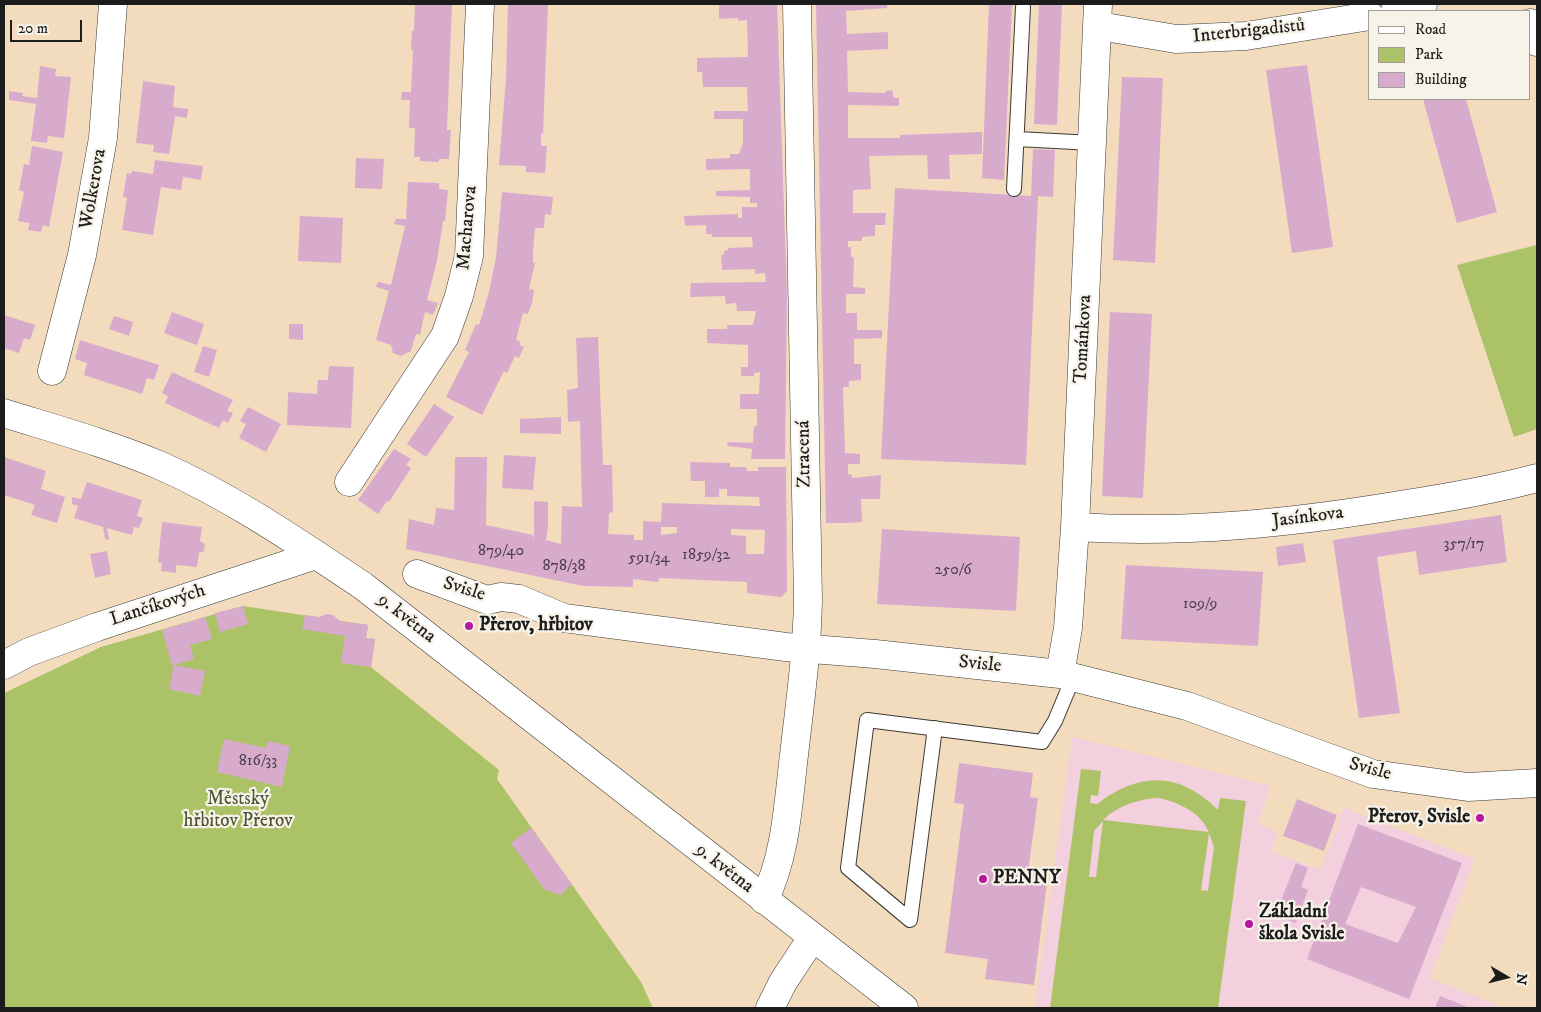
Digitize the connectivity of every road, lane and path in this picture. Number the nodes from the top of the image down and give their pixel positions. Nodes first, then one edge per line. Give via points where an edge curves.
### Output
1 (114, 4) edge
2 (480, 4) edge
3 (797, 4) edge
4 (1423, 4) edge
5 (1023, 7) dead end
6 (1399, 10) edge
7 (1098, 15) edge
8 (1368, 16) edge
9 (1531, 26) edge
10 (1537, 42) edge
11 (1017, 139) junction
12 (1093, 143) junction
13 (1014, 189) dead end
14 (52, 371) dead end
15 (4, 413) edge
16 (1537, 478) edge
17 (349, 482) dead end
18 (1075, 527) junction
19 (316, 555) junction
20 (417, 574) dead end
21 (16, 647) edge
22 (807, 648) junction
23 (4, 665) edge
24 (1066, 676) junction
25 (935, 728) junction
26 (1537, 783) edge
27 (764, 900) junction
28 (812, 938) junction
29 (770, 1008) edge
30 (904, 1008) edge

1 - 14 street, Wolkerova via 102,148 82,255
2 - 17 street, Macharova via 469,256 459,296 445,336
3 - 22 street, Ztracená
4 - 6 street
5 - 11 lane
7 - 8 street, Interbrigadistů via 1184,38 1246,36
7 - 12 street, Tománkova
9 - 10 street
11 - 12 lane
11 - 13 lane
12 - 18 street, Tománkova
15 - 19 street, 9. května via 159,465 260,518
16 - 18 street, Jasínkova via 1458,496 1302,520 1195,529
18 - 24 street, Tománkova
19 - 21 street, Lančíkových via 160,606
19 - 27 street, 9. května via 363,586
20 - 22 street, Svisle via 487,600 502,597 519,599 564,618
21 - 23 street, Lančíkových
22 - 24 street, Svisle
22 - 27 street, Ztracená via 785,828 778,863
24 - 25 lane via 1055,721 1042,742
24 - 26 street, Svisle via 1187,706 1373,774 1468,787
25 - 25 lane via 915,882 910,920 848,868 866,720
27 - 28 street, 9. května
28 - 29 street
28 - 30 street, 9. května

